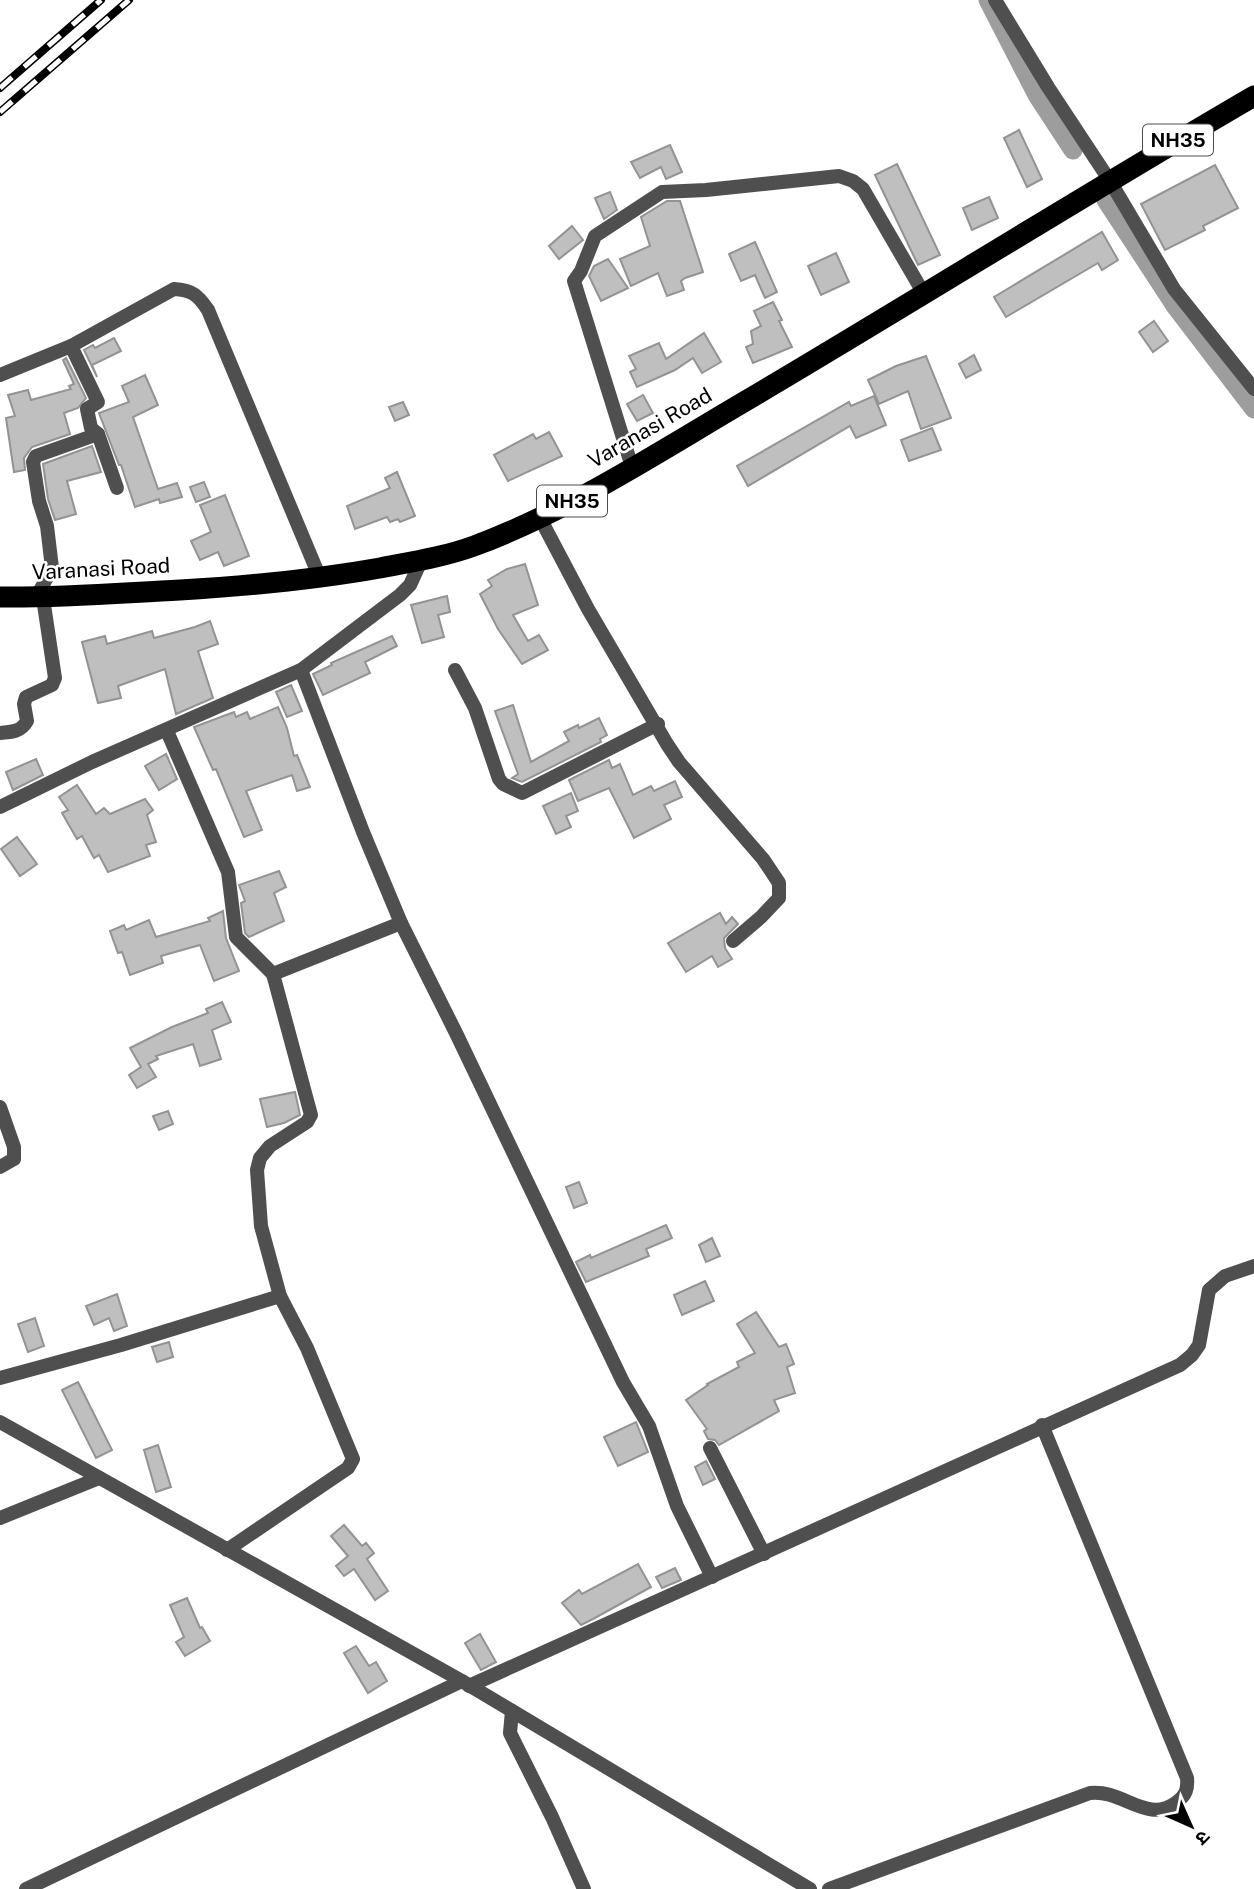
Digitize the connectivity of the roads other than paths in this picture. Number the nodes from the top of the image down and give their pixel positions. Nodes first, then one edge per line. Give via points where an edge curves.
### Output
1 (995, 0) edge
2 (1254, 96) edge
3 (1106, 183) junction
4 (924, 294) junction
5 (71, 346) junction
6 (0, 375) edge
7 (1254, 389) edge
8 (98, 434) junction
9 (632, 467) junction
10 (117, 488) dead end
11 (540, 518) junction
12 (421, 561) junction
13 (320, 578) junction
14 (0, 597) edge
15 (39, 598) junction
16 (301, 670) junction
17 (455, 670) dead end
18 (658, 724) junction
19 (167, 730) junction
20 (0, 733) edge
21 (0, 807) edge
22 (401, 923) junction
23 (733, 941) dead end
24 (273, 974) junction
25 (0, 1107) edge
26 (0, 1167) edge
27 (1254, 1266) edge
28 (280, 1296) junction
29 (0, 1378) edge
30 (0, 1422) edge
31 (1042, 1425) junction
32 (710, 1448) dead end
33 (99, 1478) junction
34 (0, 1518) edge
35 (227, 1550) junction
36 (764, 1554) junction
37 (712, 1577) junction
38 (465, 1684) junction
39 (512, 1712) junction
40 (26, 1889) edge
41 (584, 1889) edge
42 (810, 1889) edge
43 (829, 1889) edge

1 - 3 street
2 - 3 highway, Varanasi Road / NH35
3 - 4 highway, Varanasi Road / NH35
3 - 7 street via 1174,289
4 - 9 highway, Varanasi Road / NH35
4 - 9 street via 863,189 853,181 839,176 662,192 595,236 574,281
5 - 6 street
5 - 8 street via 97,402 87,409 90,429
5 - 13 street via 174,289 190,290 201,299
8 - 10 street
8 - 15 street via 36,456 33,462 52,568
9 - 11 highway, Varanasi Road / NH35
11 - 12 highway, Varanasi Road / NH35
11 - 18 street via 588,609
12 - 13 highway, Varanasi Road / NH35
12 - 16 street via 416,576 400,595
13 - 15 highway, Varanasi Road / NH35
14 - 15 highway, Varanasi Road / NH35
15 - 20 street via 55,678 52,685 26,697 24,727
16 - 19 street
16 - 22 street
17 - 18 street via 475,708 499,779 522,793
18 - 23 street via 679,762 764,859 779,883 779,898
19 - 21 street
19 - 24 street via 228,873 236,937
22 - 24 street
22 - 37 street via 622,1382 649,1426 677,1506
24 - 28 street via 311,1115 265,1151 257,1170 261,1226
25 - 26 street via 14,1147 14,1158
27 - 31 street via 1225,1276 1209,1290 1199,1345 1180,1365
28 - 29 street
28 - 35 street via 354,1459 348,1468
30 - 33 street
31 - 36 street
31 - 43 street via 1187,1779 1184,1797 1169,1808 1152,1811 1112,1794 1090,1793
32 - 36 street
33 - 34 street
33 - 35 street
35 - 38 street
36 - 37 street
37 - 38 street
38 - 39 street
38 - 40 street
39 - 41 street via 510,1733
39 - 42 street

